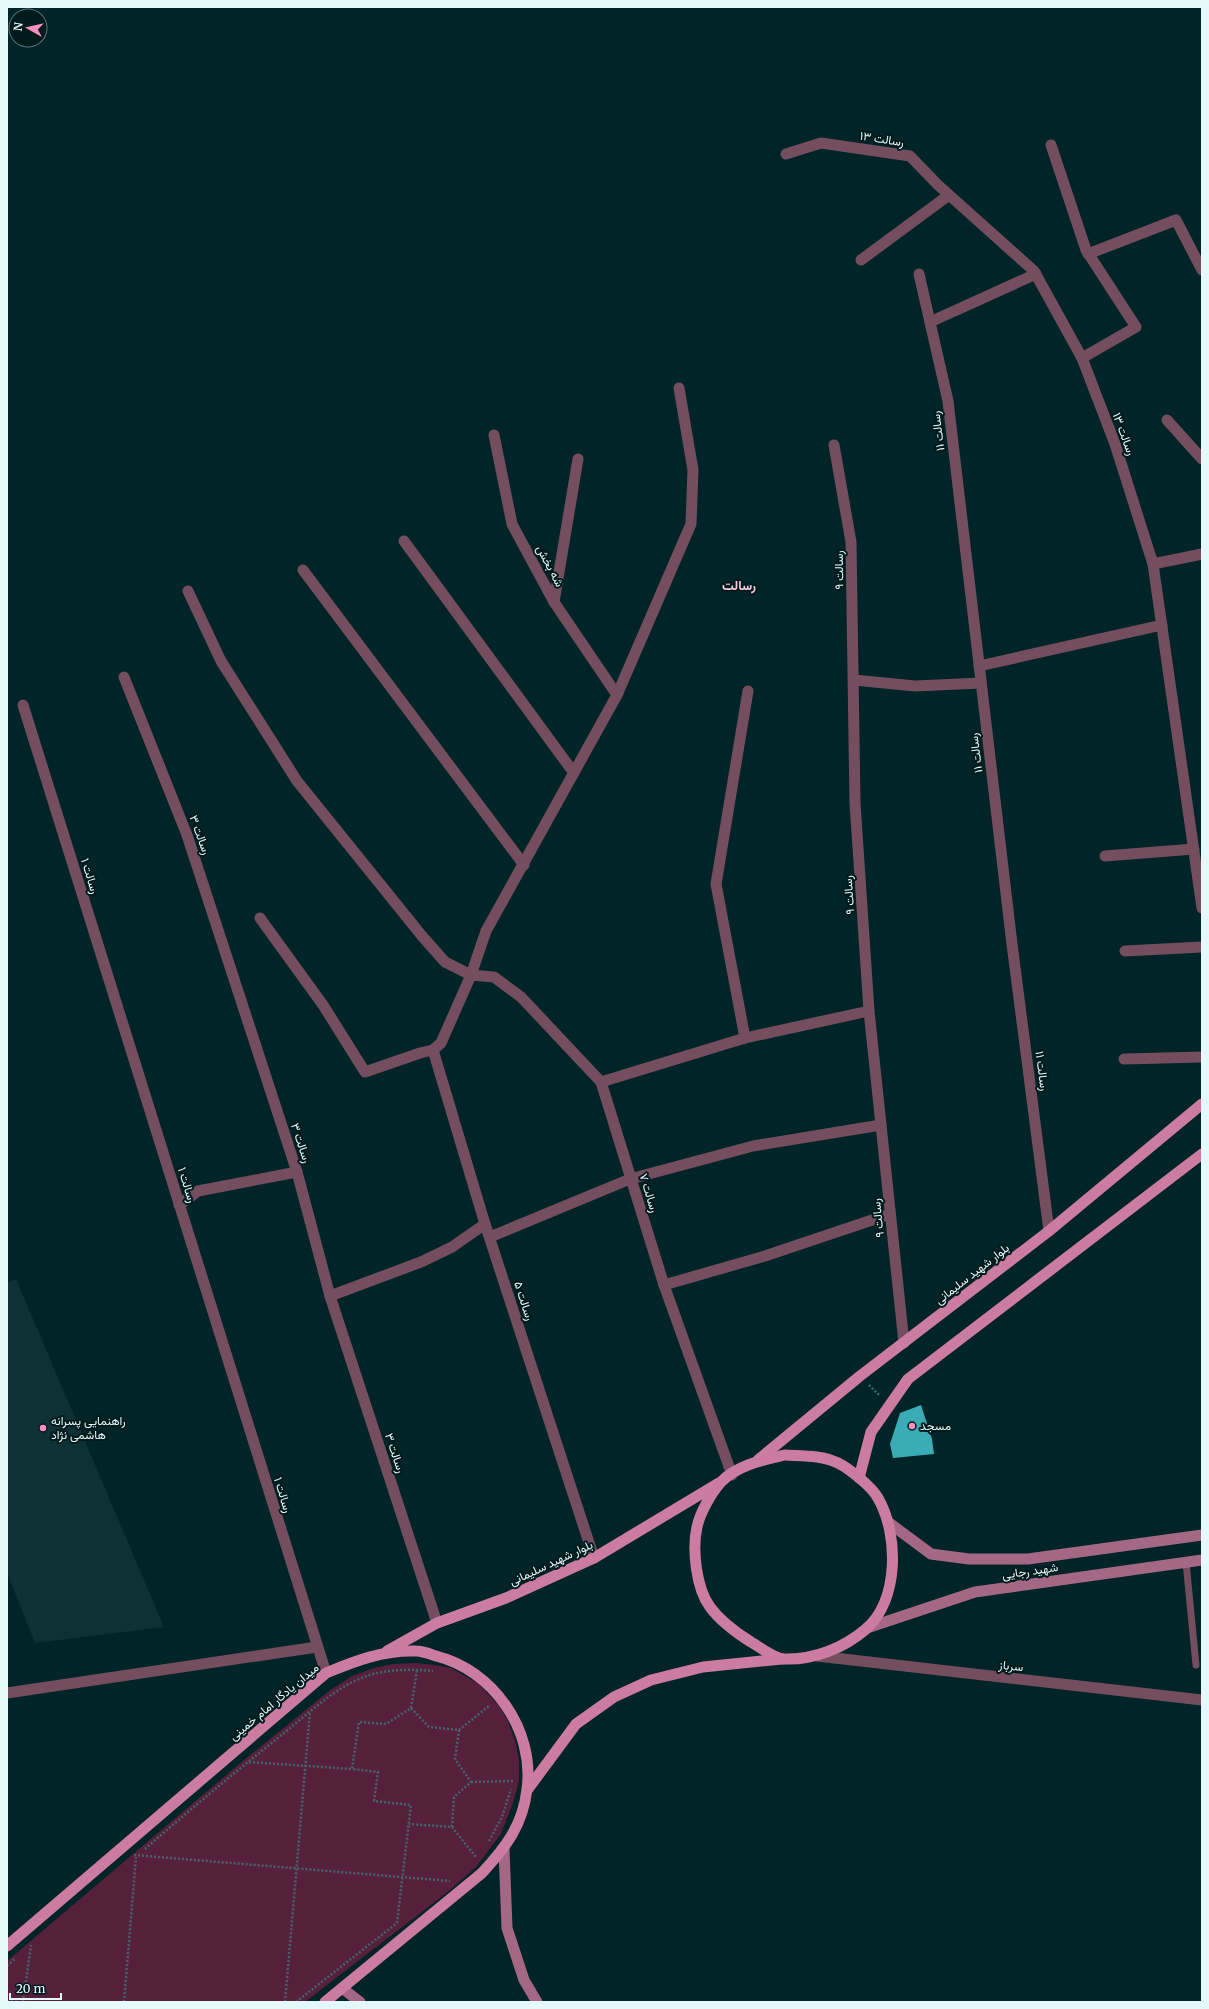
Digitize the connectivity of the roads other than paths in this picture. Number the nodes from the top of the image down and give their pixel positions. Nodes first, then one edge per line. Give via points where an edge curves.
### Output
1 (1051, 145) dead end
2 (786, 154) dead end
3 (949, 195) junction
4 (1088, 254) junction
5 (861, 260) dead end
6 (1202, 270) edge
7 (919, 274) dead end
8 (1036, 274) junction
9 (930, 322) junction
10 (1082, 358) junction
11 (679, 388) dead end
12 (1167, 420) dead end
13 (494, 435) dead end
14 (834, 445) dead end
15 (1202, 458) edge
16 (578, 459) dead end
17 (404, 540) dead end
18 (1202, 554) edge
19 (1153, 564) junction
20 (303, 570) dead end
21 (188, 591) dead end
22 (554, 602) junction
23 (1162, 625) junction
24 (979, 666) junction
25 (124, 677) dead end
26 (854, 680) junction
27 (981, 683) junction
28 (748, 691) dead end
29 (617, 694) junction
30 (23, 705) dead end
31 (574, 772) junction
32 (1194, 849) junction
33 (1105, 856) dead end
34 (524, 865) junction
35 (1202, 908) edge
36 (260, 918) dead end
37 (1202, 947) edge
38 (1125, 951) dead end
39 (472, 975) junction
40 (870, 1011) junction
41 (744, 1038) junction
42 (433, 1050) junction
43 (1202, 1057) edge
44 (1124, 1059) dead end
45 (601, 1082) junction
46 (1202, 1104) edge
47 (881, 1125) junction
48 (1202, 1154) edge
49 (297, 1172) junction
50 (630, 1179) junction
51 (179, 1205) junction
52 (890, 1214) junction
53 (485, 1224) junction
54 (1050, 1231) junction
55 (490, 1237) junction
56 (664, 1285) junction
57 (330, 1296) junction
58 (904, 1343) junction
59 (756, 1462) junction
60 (732, 1474) junction
61 (859, 1478) junction
62 (721, 1482) junction
63 (888, 1522) junction
64 (1202, 1535) edge
65 (594, 1558) junction
66 (1202, 1560) edge
67 (1186, 1562) junction
68 (437, 1623) junction
69 (867, 1628) junction
70 (317, 1647) junction
71 (385, 1652) junction
72 (817, 1656) junction
73 (782, 1659) junction
74 (1196, 1665) dead end
75 (326, 1673) junction
76 (7, 1693) edge
77 (1202, 1700) edge
78 (528, 1789) junction
79 (504, 1849) junction
80 (7, 1946) edge
81 (342, 1988) junction
82 (325, 2002) edge
83 (360, 2002) edge
84 (537, 2002) edge

1 - 4 street
2 - 3 street, رسالت ۱۳ via 821,143 910,156
3 - 5 street
3 - 8 street, رسالت ۱۳
4 - 6 street via 1176,220
4 - 10 street via 1136,327
7 - 9 street, رسالت ۱۱
8 - 9 street
8 - 10 street, رسالت ۱۳
9 - 24 street, رسالت ۱۱ via 948,401
10 - 19 street, رسالت ۱۳ via 1115,444
11 - 29 street via 693,470 691,524
12 - 15 street
13 - 22 street, شه بخش via 512,524
14 - 26 street, رسالت ۹ via 851,542
16 - 22 street
17 - 31 street
18 - 19 street
19 - 23 street, رسالت ۱۳
20 - 34 street
21 - 39 street via 221,661 297,780 445,962
22 - 29 street, شه بخش
23 - 24 street
23 - 32 street, رسالت ۱۳
24 - 27 street, رسالت ۱۱
25 - 49 street, رسالت ۳ via 187,835
26 - 27 street via 915,686
26 - 40 street, رسالت ۹ via 856,803
27 - 54 street, رسالت ۱۱
28 - 41 street via 716,884
29 - 31 street
30 - 51 street, رسالت ۱
31 - 34 street
32 - 33 street
32 - 35 street, رسالت ۱۳
34 - 39 street via 486,931
36 - 42 street via 323,1005 365,1072 420,1052
37 - 38 street
39 - 42 street via 441,1043
39 - 45 street, رسالت ۷ via 494,977 521,997
40 - 41 street
40 - 47 street, رسالت ۹
41 - 45 street
42 - 53 street, رسالت ۵
43 - 44 street
45 - 50 street, رسالت ۷
46 - 54 main road, بلوار شهید سلیمانی
47 - 50 street via 753,1146
47 - 52 street, رسالت ۹
48 - 61 main road via 908,1379 871,1432
49 - 51 street via 198,1191
49 - 57 street, رسالت ۳
50 - 55 street
50 - 56 street, رسالت ۷
51 - 70 street, رسالت ۱
52 - 56 street via 765,1256
52 - 58 street, رسالت ۹
53 - 55 street, رسالت ۵
53 - 57 street via 452,1247 421,1262
54 - 58 main road, بلوار شهید سلیمانی
55 - 65 street, رسالت ۵
56 - 60 street, رسالت ۷
57 - 68 street, رسالت ۳
58 - 59 main road, بلوار شهید سلیمانی
59 - 60 main road, بلوار شهید سلیمانی
59 - 61 main road via 785,1455 810,1456 838,1463
60 - 62 main road, بلوار شهید سلیمانی
61 - 63 main road via 878,1498
62 - 65 main road, بلوار شهید سلیمانی
62 - 73 main road via 697,1526 695,1546 698,1577 709,1606 732,1630
63 - 64 main road, شهید رجایی via 931,1554 969,1559 1028,1559
63 - 69 main road via 894,1548 892,1578 882,1606
65 - 68 main road, بلوار شهید سلیمانی via 506,1598
66 - 67 main road, شهید رجایی
67 - 69 main road, شهید رجایی via 974,1592
67 - 74 lane
68 - 71 main road, بلوار شهید سلیمانی
69 - 72 main road via 844,1644
70 - 75 street, رسالت ۱
70 - 76 street
71 - 75 main road, میدان یادگار امام خمینی
71 - 78 main road, میدان یادگار امام خمینی via 424,1653 449,1659 478,1674 501,1697 518,1725 527,1756
72 - 73 main road
72 - 77 street, سرباز
73 - 78 main road via 703,1667 651,1680 614,1697 576,1724
75 - 80 main road, میدان یادگار امام خمینی
78 - 79 main road, میدان یادگار امام خمینی via 520,1820
79 - 81 main road, میدان یادگار امام خمینی via 482,1873
79 - 84 main road via 507,1928 524,1980
81 - 82 main road, میدان یادگار امام خمینی
81 - 83 main road

